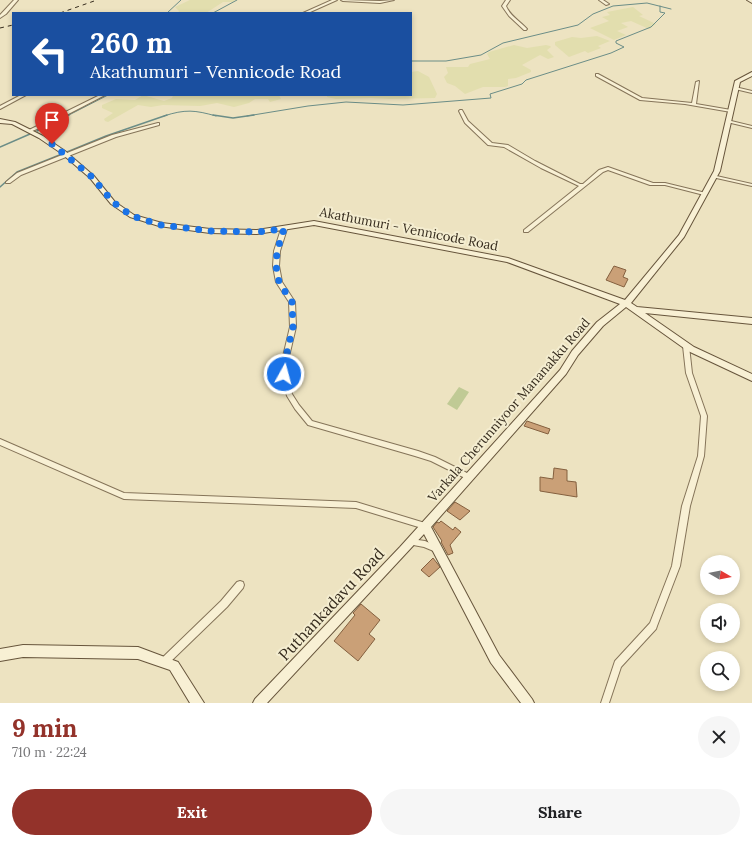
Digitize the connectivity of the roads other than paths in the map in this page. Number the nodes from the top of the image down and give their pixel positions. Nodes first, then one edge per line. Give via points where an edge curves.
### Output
1 (16, 0) edge
2 (335, 0) edge
3 (343, 0) edge
4 (392, 0) edge
5 (508, 0) edge
6 (601, 0) edge
7 (749, 0) edge
8 (752, 2) edge
9 (607, 4) dead end
10 (307, 12) edge
11 (0, 17) edge
12 (525, 29) dead end
13 (752, 74) edge
14 (597, 75) dead end
15 (698, 82) dead end
16 (736, 88) junction
17 (752, 92) edge
18 (22, 96) edge
19 (101, 96) edge
20 (0, 101) edge
21 (10, 103) junction
22 (694, 104) junction
23 (0, 108) edge
24 (461, 111) dead end
25 (731, 111) junction
26 (0, 121) edge
27 (728, 122) junction
28 (158, 124) dead end
29 (752, 127) edge
30 (29, 131) junction
31 (66, 155) junction
32 (714, 176) junction
33 (8, 182) dead end
34 (584, 185) junction
35 (752, 185) edge
36 (704, 194) junction
37 (284, 229) junction
38 (526, 231) dead end
39 (629, 306) junction
40 (752, 321) edge
41 (686, 346) junction
42 (752, 378) edge
43 (0, 442) edge
44 (469, 477) junction
45 (425, 526) junction
46 (411, 542) junction
47 (437, 549) junction
48 (240, 585) dead end
49 (0, 655) edge
50 (164, 662) junction
51 (198, 703) edge
52 (260, 703) edge
53 (528, 703) edge
54 (605, 703) edge

1 - 11 street
2 - 10 street
3 - 4 street
5 - 12 street via 504,8
6 - 9 street
7 - 8 street
13 - 16 street via 738,81
14 - 22 street via 641,99
15 - 22 street
16 - 17 street
16 - 25 street, Varkala Cherunniyoor Mananakku Road
18 - 21 street
19 - 30 street
20 - 21 street
21 - 23 street
22 - 25 street
24 - 34 street via 466,122 490,144 507,146 572,182
25 - 27 street, Varkala Cherunniyoor Mananakku Road
26 - 30 street, Akathumuri - Vennicode Road via 13,123
27 - 29 street
27 - 32 street, Varkala Cherunniyoor Mananakku Road
28 - 31 street via 114,136
30 - 31 street, Akathumuri - Vennicode Road
31 - 33 street via 19,174
31 - 37 street, Akathumuri - Vennicode Road via 92,177 113,202 132,216 161,225 210,231 257,232
32 - 35 street
32 - 36 street, Varkala Cherunniyoor Mananakku Road
34 - 36 street via 608,168 652,184 665,184
34 - 38 street
36 - 39 street, Varkala Cherunniyoor Mananakku Road via 682,236
37 - 39 street, Akathumuri - Vennicode Road via 314,223 508,260
37 - 44 street via 277,251 276,266 279,282 292,302 293,327 284,374 297,407 310,423 416,453
39 - 40 street
39 - 41 street
39 - 44 street, Varkala Cherunniyoor Mananakku Road via 600,324 575,353 563,372
41 - 42 street
41 - 54 street via 689,373 704,416 700,456 686,506 676,566 653,626 618,664
43 - 45 street via 124,496 356,505
44 - 45 street, Varkala Cherunniyoor Mananakku Road
45 - 46 street, Puthankadavu Road
45 - 47 street
46 - 47 street
46 - 52 street, Puthankadavu Road
47 - 53 street via 495,659
48 - 50 street
49 - 50 street via 23,651 138,654
50 - 51 street via 174,666

